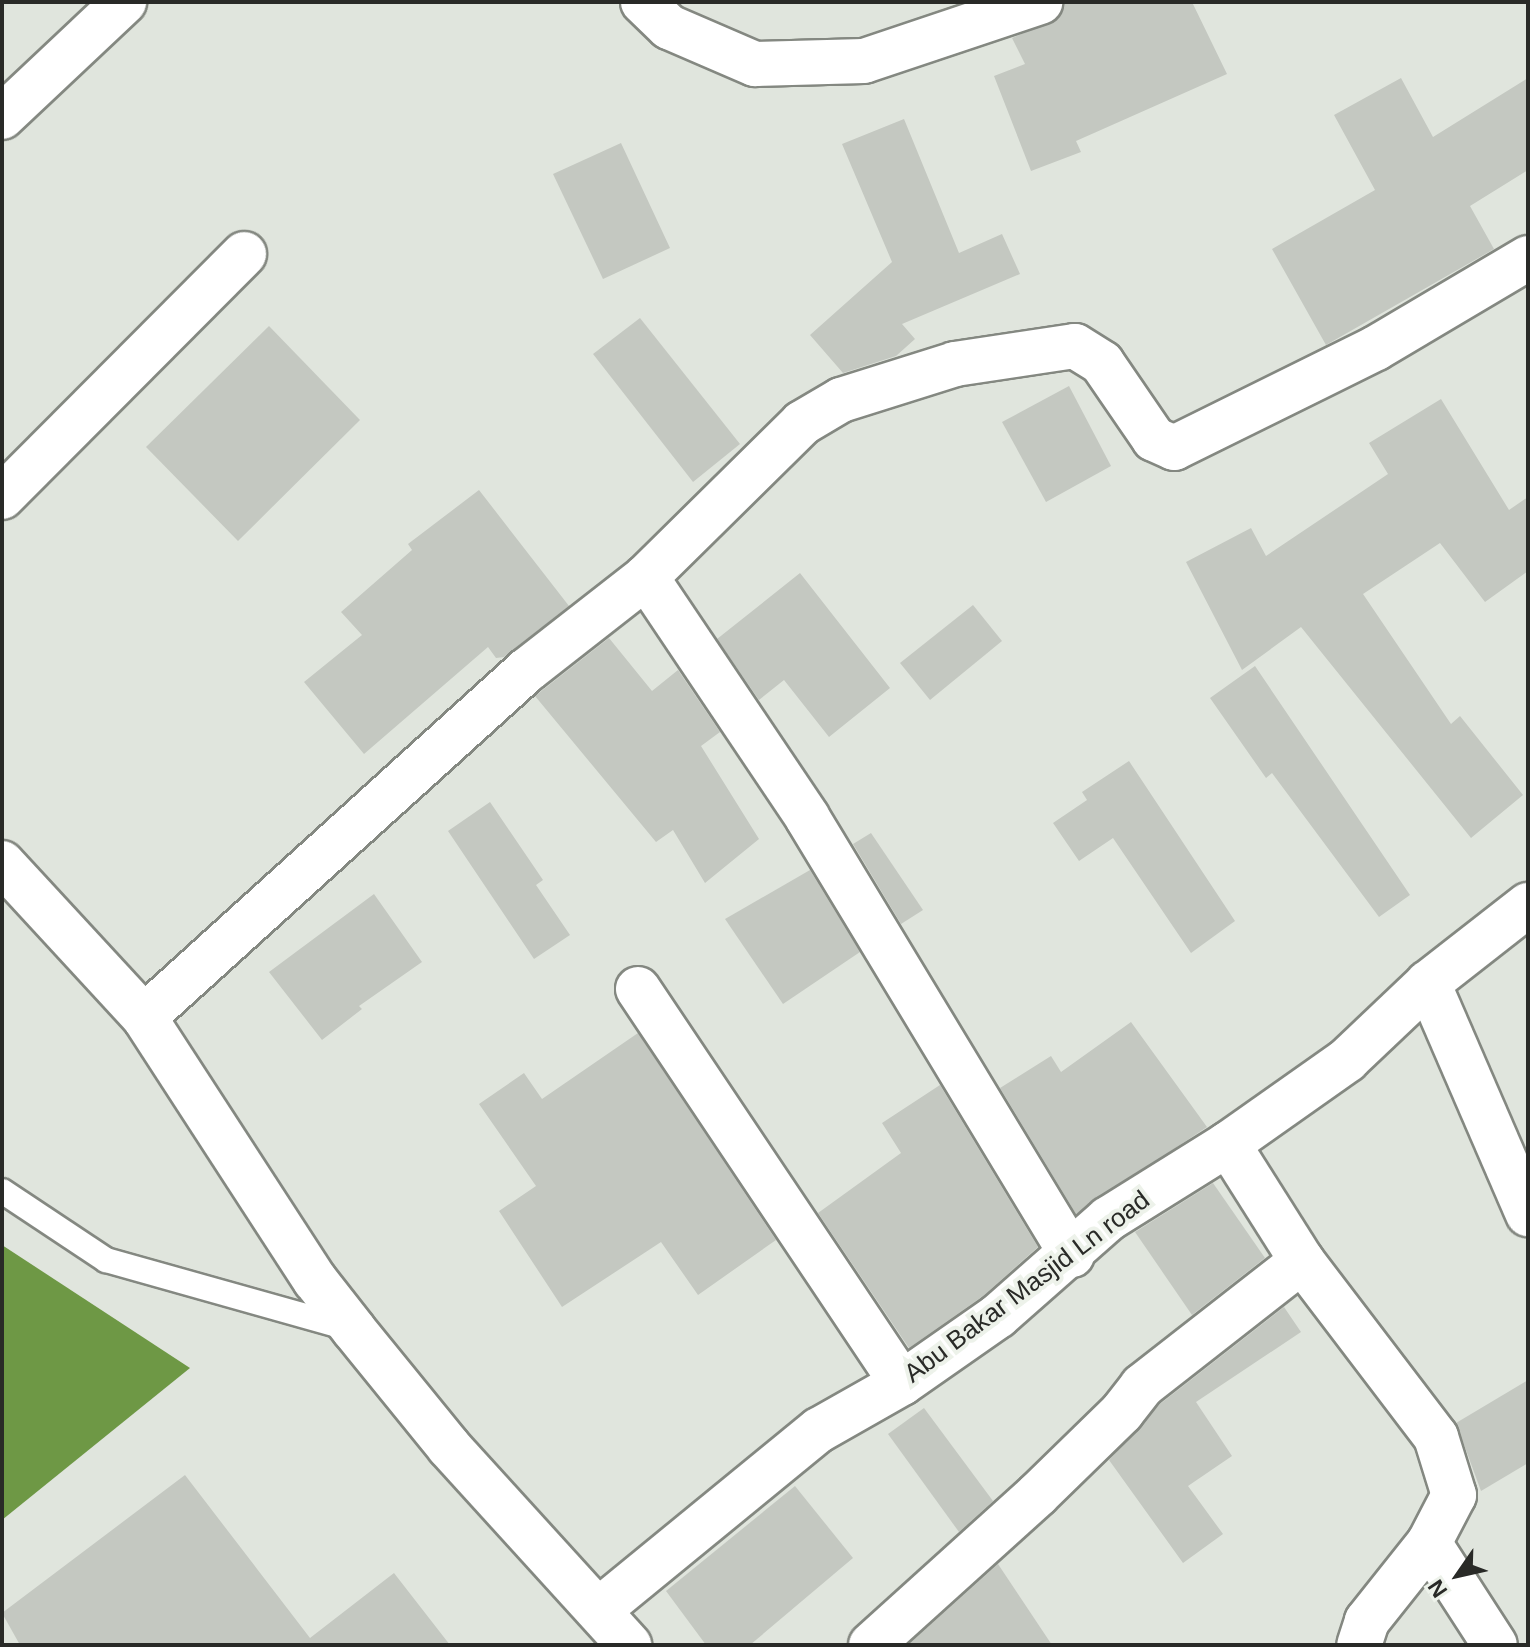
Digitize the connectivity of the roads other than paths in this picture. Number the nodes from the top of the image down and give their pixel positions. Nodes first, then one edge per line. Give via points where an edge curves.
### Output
1 (124, 2) edge
2 (643, 2) edge
3 (1040, 2) edge
4 (2, 117) edge
5 (244, 254) dead end
6 (1528, 258) edge
7 (2, 497) edge
8 (646, 577) junction
9 (2, 863) edge
10 (1528, 905) edge
11 (1428, 983) junction
12 (638, 989) dead end
13 (144, 1017) junction
14 (1228, 1144) junction
15 (2, 1191) edge
16 (1528, 1214) edge
17 (1072, 1255) junction
18 (1302, 1261) junction
19 (354, 1330) junction
20 (902, 1383) junction
21 (1429, 1543) junction
22 (600, 1609) junction
23 (629, 1645) edge
24 (871, 1645) edge
25 (1359, 1645) edge
26 (1495, 1645) edge

1 - 4 street
2 - 3 street via 669,27 755,64 864,61
5 - 7 street
6 - 8 street via 1376,348 1174,448 1154,439 1102,363 1075,346 955,364 841,400 777,445
8 - 13 street via 527,670
8 - 17 street via 807,817
9 - 13 street
10 - 11 street, Abu Bakar Masjid Ln road
11 - 14 street, Abu Bakar Masjid Ln road via 1347,1060
11 - 16 street
12 - 20 street
13 - 19 street via 315,1280
14 - 17 street, Abu Bakar Masjid Ln road via 1108,1219
14 - 18 street
15 - 19 lane via 106,1260
17 - 20 street, Abu Bakar Masjid Ln road via 998,1316
18 - 21 street via 1436,1437 1454,1495
18 - 24 street via 1142,1386 1037,1495
19 - 22 street via 449,1447
20 - 22 street, Abu Bakar Masjid Ln road via 819,1430
21 - 25 street via 1367,1621
21 - 26 street
22 - 23 street

